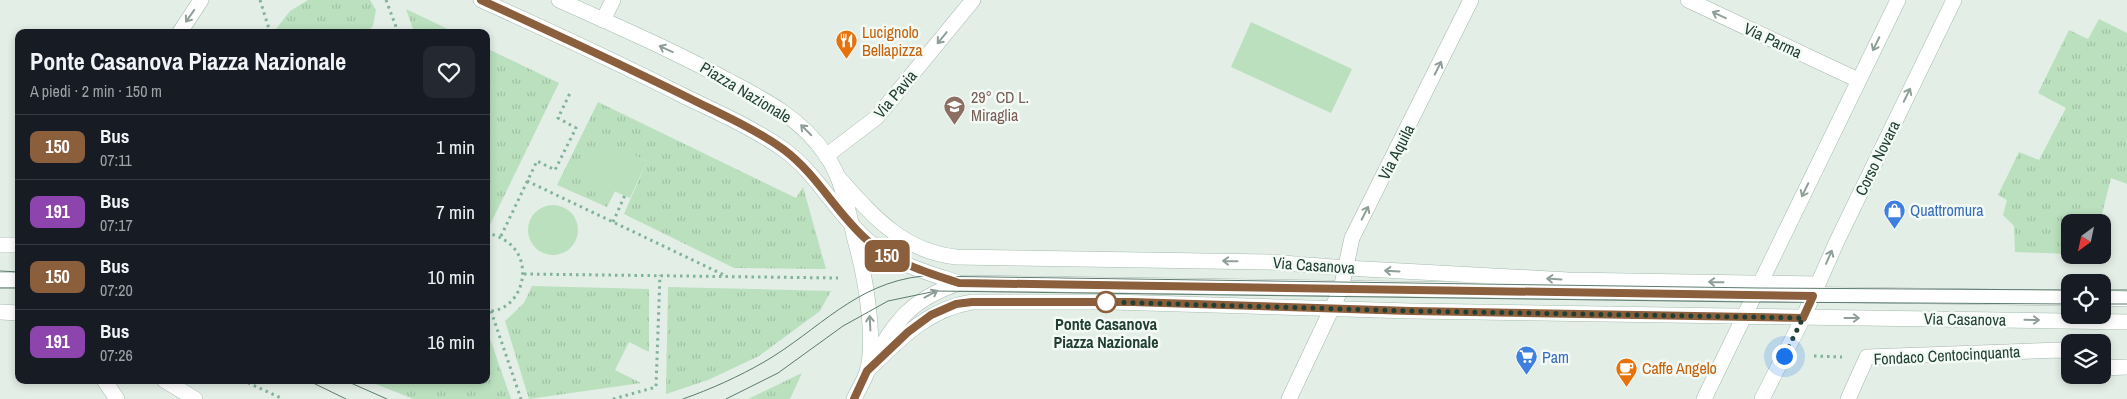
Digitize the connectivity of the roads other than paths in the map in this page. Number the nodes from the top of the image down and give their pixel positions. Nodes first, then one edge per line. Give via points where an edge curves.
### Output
1 (201, 0) edge
2 (481, 0) edge
3 (559, 0) edge
4 (613, 0) edge
5 (973, 0) edge
6 (1471, 0) edge
7 (1688, 0) edge
8 (1898, 0) edge
9 (1954, 0) edge
10 (603, 20) junction
11 (182, 29) edge
12 (1858, 80) junction
13 (826, 156) junction
14 (838, 177) junction
15 (849, 220) junction
16 (0, 245) edge
17 (15, 245) edge
18 (1346, 268) junction
19 (0, 280) edge
20 (15, 280) edge
21 (959, 283) junction
22 (1341, 288) junction
23 (1757, 289) junction
24 (1815, 290) junction
25 (2061, 298) edge
26 (2111, 298) edge
27 (2127, 298) edge
28 (1332, 308) junction
29 (0, 312) edge
30 (15, 313) edge
31 (1746, 316) junction
32 (1803, 318) junction
33 (2127, 322) edge
34 (2061, 350) edge
35 (2127, 367) edge
36 (2111, 368) edge
37 (867, 371) junction
38 (107, 384) edge
39 (171, 384) edge
40 (117, 399) edge
41 (195, 399) edge
42 (854, 399) edge
43 (1289, 399) edge
44 (1704, 399) edge
45 (1762, 399) edge
46 (1848, 399) edge

1 -> 11 main road
2 - 15 main road via 748,128 783,149 805,168
3 - 10 main road, Piazza Nazionale
4 - 10 main road
5 -> 13 main road, Via Pavia via 877,117
18 -> 6 main road, Via Aquila via 1352,238
12 -> 7 main road, Via Parma
8 -> 12 main road
24 -> 9 main road, Corso Novara
13 -> 10 main road, Piazza Nazionale via 808,131 779,108 692,60
12 -> 23 main road
13 - 14 main road, Piazza Nazionale
14 - 15 main road, Piazza Nazionale
18 -> 14 main road, Via Casanova via 1269,262 936,255 893,233
15 - 21 main road via 866,239 889,256 914,269
37 -> 15 main road, Piazza Nazionale via 868,302
16 - 17 main road
18 - 22 main road, Via Aquila
23 -> 18 main road, Via Casanova
19 - 20 main road
21 - 22 main road
37 -> 21 main road via 887,336 908,311 926,296
22 - 23 main road
22 - 28 main road, Via Aquila
23 - 24 main road, Via Casanova
23 - 31 main road
24 - 25 main road, Via Casanova
24 - 32 main road, Corso Novara
26 - 27 main road
28 - 31 main road
28 - 37 main road via 1112,302 956,304 931,315 908,332
28 - 43 main road, Via Aquila
29 - 30 main road
31 - 32 main road, Via Casanova
31 - 44 main road
32 -> 33 main road, Via Casanova
32 - 45 main road, Corso Novara
34 - 46 main road, Fondaco Centocinquanta via 1867,357
35 - 36 main road
37 - 42 main road, Piazza Nazionale
38 - 40 main road
39 - 41 main road

